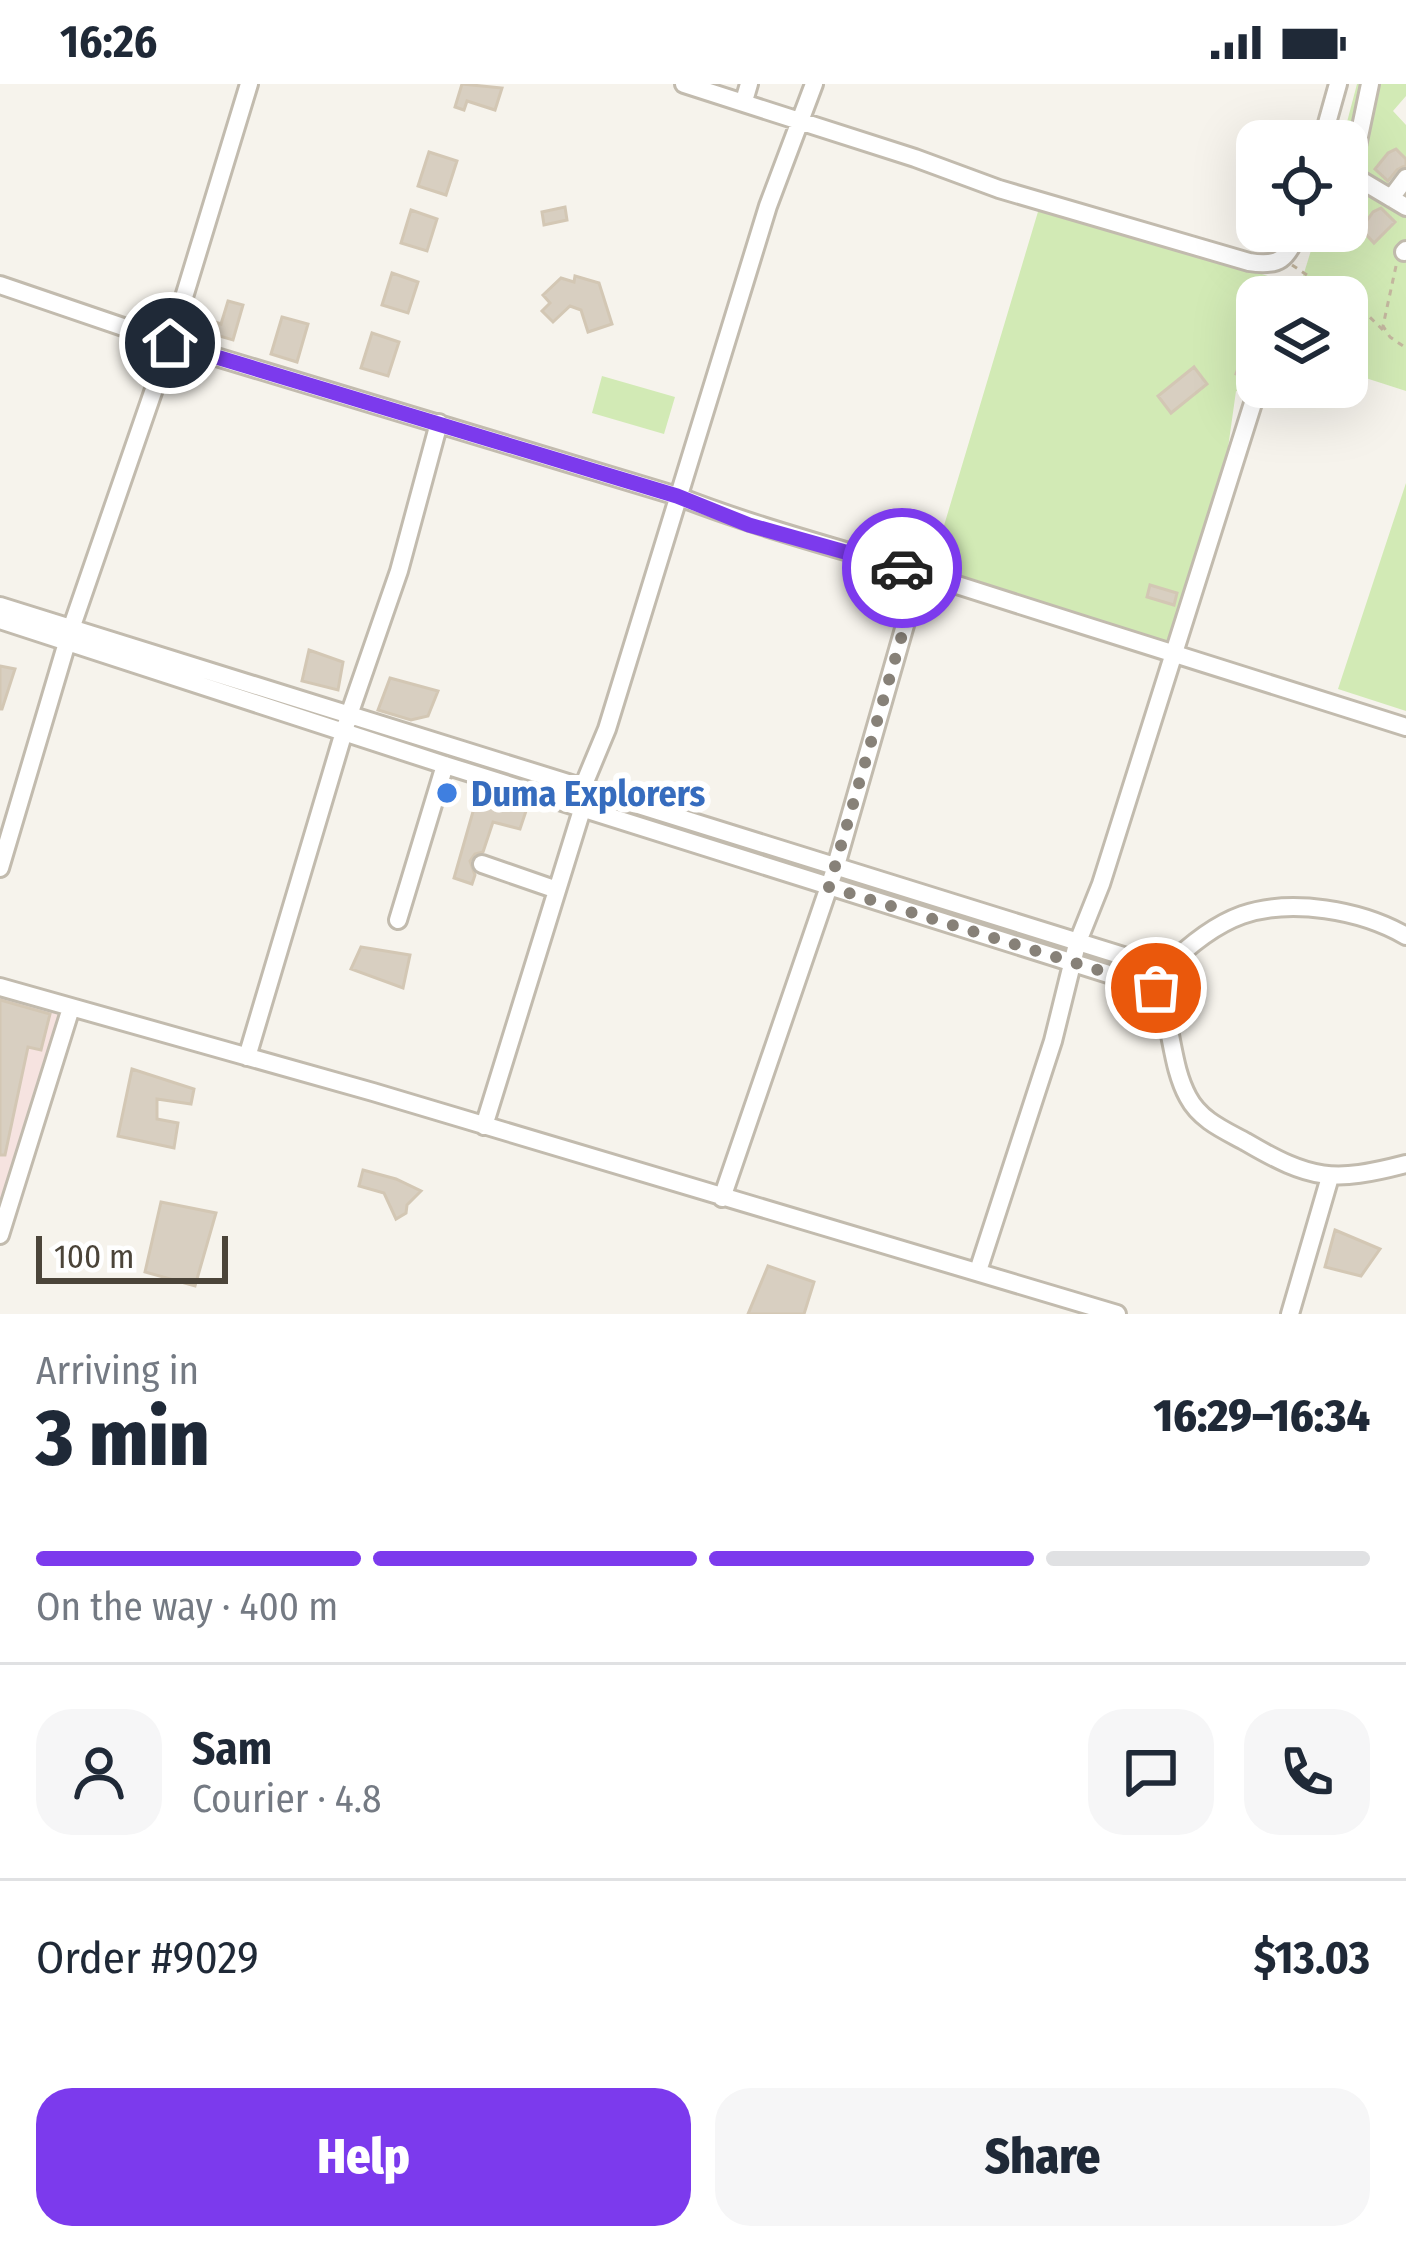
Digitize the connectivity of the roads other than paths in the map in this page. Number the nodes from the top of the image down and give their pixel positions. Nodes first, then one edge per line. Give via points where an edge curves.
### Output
1 (250, 84) edge
2 (684, 84) edge
3 (814, 84) edge
4 (1338, 84) edge
5 (1370, 84) edge
6 (747, 93) edge
7 (1328, 120) edge
8 (799, 123) junction
9 (1406, 178) edge
10 (1399, 202) edge
11 (1288, 252) edge
12 (0, 285) edge
13 (170, 343) junction
14 (1251, 408) edge
15 (439, 423) junction
16 (677, 496) junction
17 (920, 573) junction
18 (0, 606) edge
19 (0, 620) edge
20 (70, 635) junction
21 (1172, 656) junction
22 (347, 724) junction
23 (1406, 727) edge
24 (445, 765) junction
25 (584, 796) junction
26 (482, 864) dead end
27 (0, 868) edge
28 (836, 868) junction
29 (829, 887) junction
30 (556, 890) junction
31 (398, 920) dead end
32 (1404, 931) edge
33 (1074, 952) junction
34 (1165, 969) junction
35 (0, 987) edge
36 (1156, 988) junction
37 (71, 1008) junction
38 (247, 1057) junction
39 (484, 1126) junction
40 (1406, 1164) edge
41 (1330, 1177) junction
42 (722, 1198) junction
43 (0, 1234) edge
44 (978, 1271) junction
45 (1117, 1314) edge
46 (1290, 1314) edge

1 - 13 street
2 - 6 street
3 - 8 street
4 - 7 street
5 - 10 street via 1352,170
6 - 8 street
8 - 11 street via 1249,262 1277,264
8 - 16 street
9 - 10 street
12 - 13 street
13 - 15 street
13 - 20 street
14 - 21 street
15 - 16 street
15 - 22 street
16 - 17 street
16 - 25 street
17 - 21 street
17 - 28 street
18 - 20 street
19 - 20 street
20 - 22 street
20 - 27 street
21 - 23 street
21 - 33 street
22 - 24 street
22 - 25 street
22 - 38 street
24 - 25 street
24 - 31 street
25 - 28 street
25 - 29 street
25 - 30 street
26 - 30 street
28 - 29 street
28 - 33 street
29 - 33 street
29 - 42 street
30 - 39 street
32 - 34 street via 1344,914 1270,909 1224,923
33 - 34 street
33 - 36 street
33 - 44 street
34 - 36 street
35 - 37 street
36 - 41 street via 1180,1080 1198,1110 1281,1164
37 - 38 street
37 - 43 street
38 - 39 street
39 - 42 street
40 - 41 street
41 - 46 street
42 - 44 street
44 - 45 street

